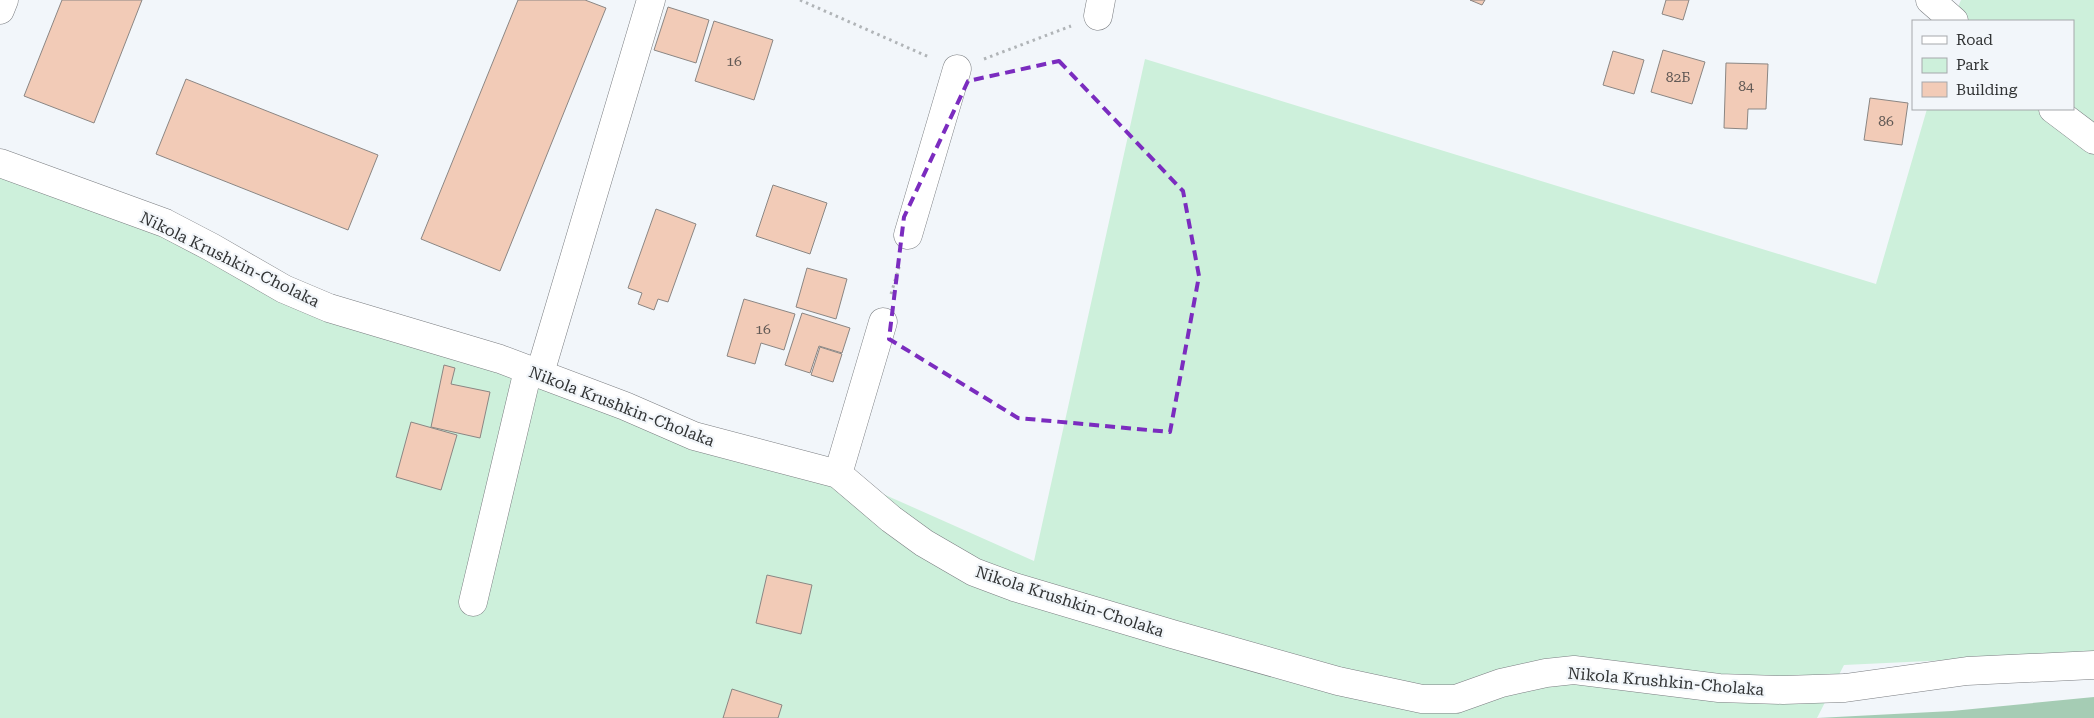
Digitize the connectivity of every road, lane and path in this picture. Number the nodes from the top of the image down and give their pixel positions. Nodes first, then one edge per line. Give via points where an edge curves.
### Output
1 (4, 0) edge
2 (651, 0) edge
3 (800, 0) edge
4 (1930, 0) edge
5 (1100, 8) edge
6 (0, 10) edge
7 (1956, 14) edge
8 (956, 69) junction
9 (2054, 110) edge
10 (2094, 140) edge
11 (0, 163) edge
12 (908, 235) joint
13 (883, 322) joint
14 (534, 372) junction
15 (838, 474) junction
16 (472, 602) dead end
17 (2094, 665) edge

1 - 6 street
2 - 14 street
3 - 8 path
4 - 7 street
5 - 8 path
8 - 12 street
9 - 10 street
11 - 14 street, Nikola Krushkin-Cholaka via 165,223 284,289 329,308
12 - 13 path
13 - 15 street
14 - 15 street, Nikola Krushkin-Cholaka via 694,436
14 - 16 street
15 - 17 street, Nikola Krushkin-Cholaka via 924,543 974,572 1172,634 1338,681 1422,699 1456,699 1501,683 1546,672 1574,670 1719,688 1783,690 1845,688 1967,671

